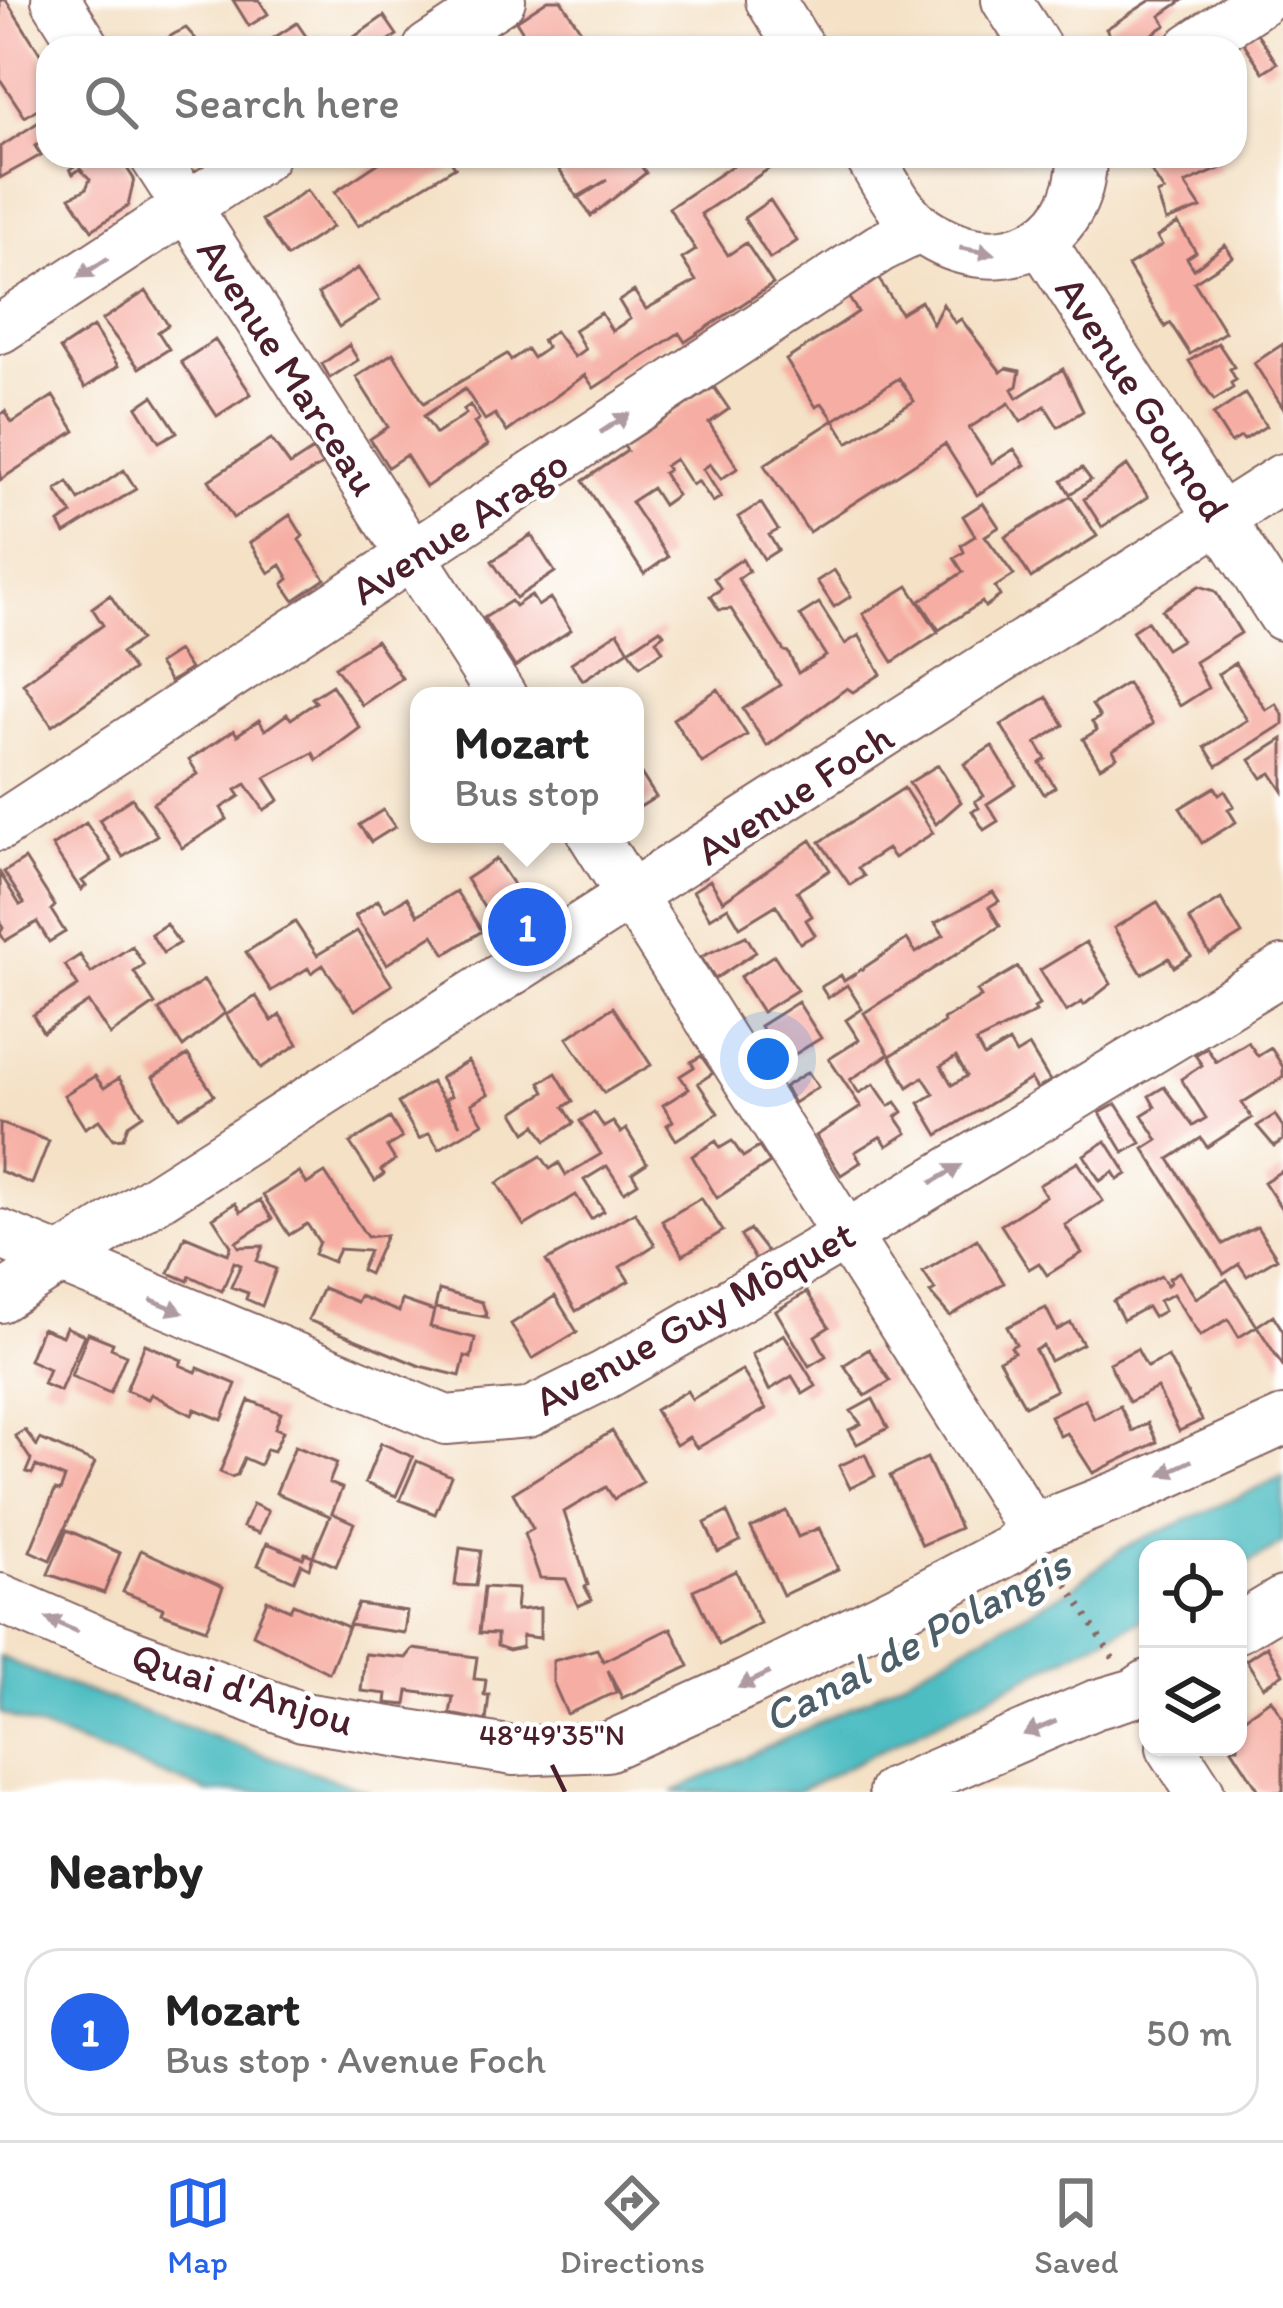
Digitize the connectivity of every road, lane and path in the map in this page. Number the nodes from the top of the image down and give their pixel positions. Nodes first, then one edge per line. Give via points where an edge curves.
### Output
1 (56, 0) edge
2 (501, 0) edge
3 (770, 0) edge
4 (1006, 0) edge
5 (1262, 0) edge
6 (78, 36) edge
7 (446, 36) edge
8 (792, 36) edge
9 (1029, 36) edge
10 (1208, 36) edge
11 (162, 168) edge
12 (246, 168) edge
13 (878, 168) edge
14 (1080, 168) edge
15 (186, 207) junction
16 (920, 228) junction
17 (1041, 241) junction
18 (0, 329) edge
19 (1283, 478) edge
20 (1220, 518) junction
21 (412, 557) junction
22 (1283, 616) edge
23 (496, 687) edge
24 (0, 826) edge
25 (598, 843) edge
26 (632, 897) junction
27 (1283, 970) edge
28 (0, 1234) edge
29 (846, 1235) junction
30 (59, 1260) junction
31 (0, 1298) edge
32 (1283, 1421) edge
33 (1021, 1540) junction
34 (0, 1598) edge
35 (1283, 1601) edge
36 (1247, 1623) edge
37 (1137, 1688) edge
38 (1177, 1756) edge
39 (892, 1792) edge
40 (1200, 1792) edge

1 - 6 street
2 - 7 street
3 - 8 street
4 - 9 street
5 - 10 street
11 - 15 street, Avenue Marceau
12 - 15 street
13 - 16 street
14 - 17 street via 1071,212
15 -> 18 street
15 - 21 street, Avenue Marceau
16 -> 17 street via 992,256
21 -> 16 street, Avenue Arago
17 - 20 street, Avenue Gounod
19 - 20 street, Avenue Foch
20 - 22 street, Avenue Gounod
20 - 26 street, Avenue Foch
21 - 23 street, Avenue Marceau
21 - 24 street, Avenue Arago
25 - 26 street
26 - 29 street
26 - 30 street, Avenue Foch
29 -> 27 street, Avenue Guy Môquet
28 - 30 street, Avenue Guy Môquet
30 -> 29 street, Avenue Guy Môquet via 446,1420 528,1413
29 - 33 street
30 - 31 street, Avenue Foch
32 -> 33 street, Quai d'Anjou
33 -> 34 street, Quai d'Anjou via 748,1684 607,1747 514,1751 303,1717
33 - 37 path via 1037,1536
35 - 36 street
37 -> 39 street
38 - 40 street

